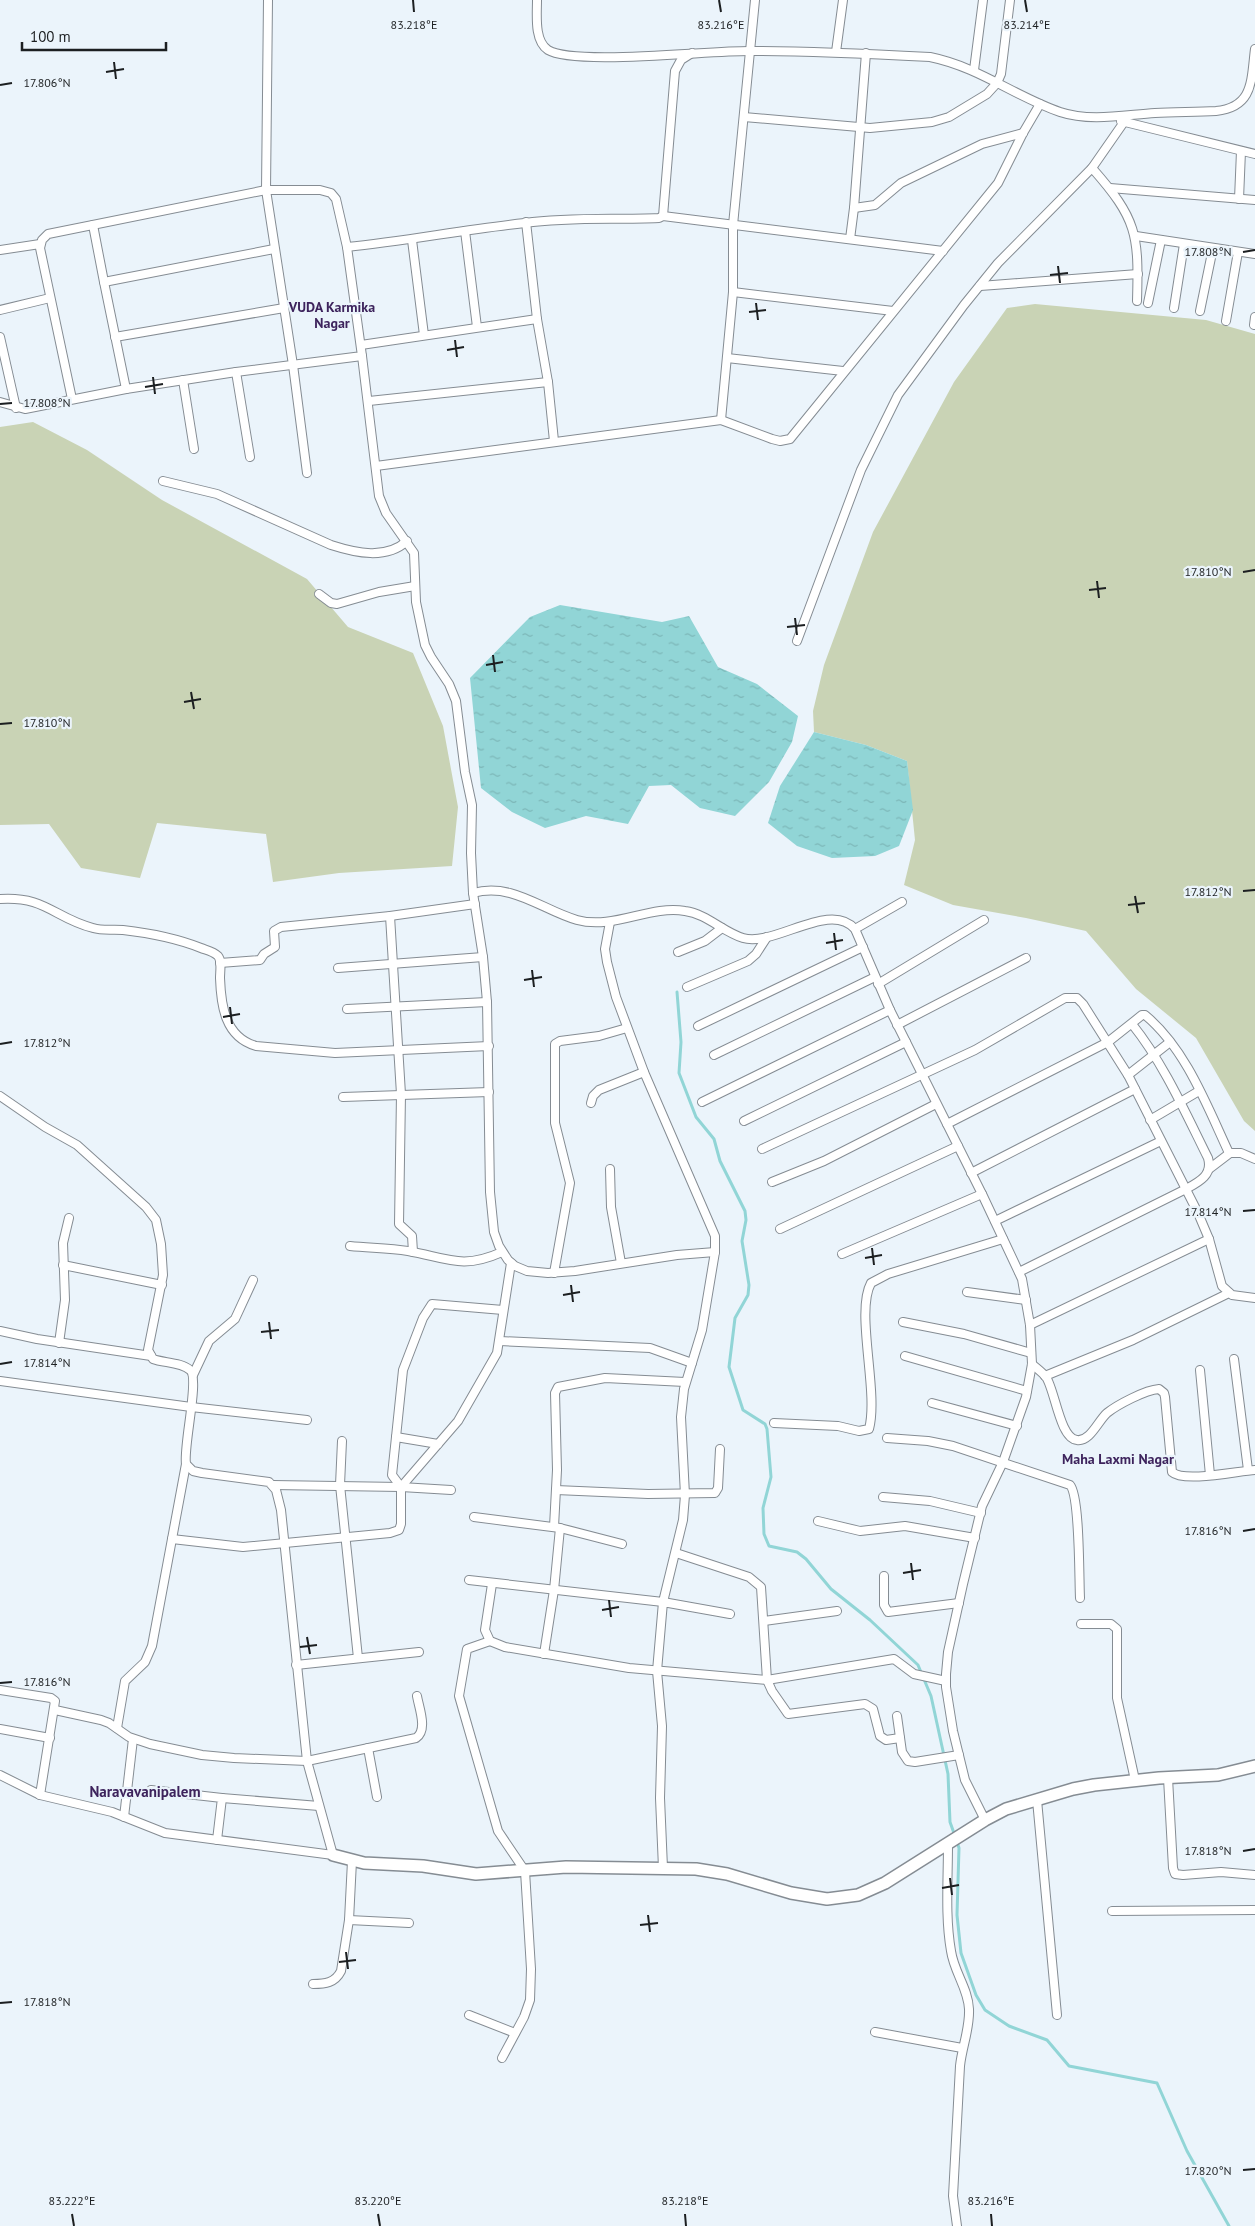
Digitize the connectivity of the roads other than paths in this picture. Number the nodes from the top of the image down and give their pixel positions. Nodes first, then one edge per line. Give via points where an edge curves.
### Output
1 (268, 0) edge
2 (537, 0) edge
3 (755, 0) edge
4 (843, 0) edge
5 (983, 0) edge
6 (1010, 0) edge
7 (1255, 49) edge
8 (750, 50) junction
9 (696, 52) junction
10 (836, 52) junction
11 (866, 53) junction
12 (974, 70) junction
13 (997, 83) junction
14 (1040, 104) junction
15 (744, 117) junction
16 (1104, 117) junction
17 (1124, 122) junction
18 (860, 128) junction
19 (1023, 133) junction
20 (1241, 151) junction
21 (1255, 154) edge
22 (1092, 168) junction
23 (1110, 188) junction
24 (266, 190) junction
25 (1239, 198) junction
26 (1255, 200) edge
27 (854, 208) junction
28 (663, 216) junction
29 (526, 222) junction
30 (93, 225) junction
31 (733, 225) junction
32 (465, 231) junction
33 (1136, 236) junction
34 (850, 239) junction
35 (412, 240) junction
36 (1161, 240) junction
37 (40, 244) junction
38 (1184, 244) junction
39 (347, 247) junction
40 (1213, 248) junction
41 (274, 249) junction
42 (0, 250) edge
43 (943, 251) junction
44 (1238, 252) junction
45 (1255, 254) edge
46 (1138, 274) junction
47 (104, 282) junction
48 (980, 286) junction
49 (733, 292) junction
50 (50, 298) junction
51 (1137, 301) dead end
52 (1148, 303) dead end
53 (284, 308) junction
54 (1174, 308) dead end
55 (0, 310) edge
56 (893, 311) junction
57 (1200, 311) dead end
58 (537, 318) junction
59 (1226, 321) dead end
60 (477, 327) junction
61 (424, 335) junction
62 (0, 337) edge
63 (115, 337) junction
64 (361, 345) junction
65 (362, 356) junction
66 (727, 358) junction
67 (293, 365) junction
68 (843, 371) junction
69 (236, 372) junction
70 (183, 380) junction
71 (548, 382) junction
72 (126, 389) junction
73 (72, 399) junction
74 (369, 401) junction
75 (0, 402) edge
76 (16, 408) junction
77 (721, 420) junction
78 (554, 442) junction
79 (194, 449) dead end
80 (250, 457) dead end
81 (376, 466) junction
82 (308, 473) dead end
83 (163, 481) dead end
84 (407, 541) junction
85 (415, 586) junction
86 (320, 594) dead end
87 (797, 641) dead end
88 (473, 893) junction
89 (0, 899) edge
90 (902, 902) dead end
91 (475, 904) junction
92 (390, 916) junction
93 (984, 920) dead end
94 (610, 922) junction
95 (722, 928) junction
96 (855, 929) junction
97 (767, 937) junction
98 (863, 947) junction
99 (678, 952) dead end
100 (483, 957) junction
101 (1026, 958) dead end
102 (220, 963) junction
103 (393, 964) junction
104 (338, 968) dead end
105 (877, 980) junction
106 (686, 987) dead end
107 (487, 1002) junction
108 (396, 1007) junction
109 (347, 1010) dead end
110 (890, 1010) junction
111 (1132, 1024) junction
112 (897, 1025) junction
113 (698, 1026) dead end
114 (628, 1028) junction
115 (906, 1042) junction
116 (1108, 1042) junction
117 (1170, 1042) junction
118 (488, 1046) junction
119 (398, 1050) junction
120 (714, 1055) dead end
121 (1154, 1055) junction
122 (644, 1072) junction
123 (923, 1074) junction
124 (1128, 1075) junction
125 (1135, 1089) junction
126 (1199, 1091) junction
127 (489, 1092) junction
128 (401, 1094) junction
129 (0, 1096) edge
130 (342, 1096) dead end
131 (702, 1102) dead end
132 (591, 1103) dead end
133 (1180, 1103) junction
134 (936, 1104) junction
135 (1150, 1120) junction
136 (744, 1121) dead end
137 (947, 1124) junction
138 (1161, 1141) junction
139 (958, 1146) junction
140 (762, 1149) dead end
141 (1228, 1153) junction
142 (1255, 1159) edge
143 (610, 1169) dead end
144 (1209, 1169) junction
145 (971, 1173) junction
146 (772, 1182) dead end
147 (1186, 1189) junction
148 (982, 1194) junction
149 (69, 1218) dead end
150 (995, 1221) junction
151 (780, 1229) dead end
152 (1003, 1239) junction
153 (1209, 1239) junction
154 (350, 1246) dead end
155 (413, 1252) junction
156 (502, 1252) junction
157 (715, 1252) junction
158 (842, 1254) dead end
159 (511, 1263) junction
160 (621, 1263) junction
161 (63, 1265) junction
162 (1019, 1272) junction
163 (554, 1273) junction
164 (252, 1280) dead end
165 (162, 1285) junction
166 (967, 1292) dead end
167 (1229, 1293) junction
168 (1255, 1298) edge
169 (1026, 1300) junction
170 (504, 1310) junction
171 (903, 1322) dead end
172 (1030, 1325) junction
173 (0, 1331) edge
174 (500, 1341) junction
175 (59, 1343) junction
176 (1031, 1353) junction
177 (150, 1356) junction
178 (905, 1356) dead end
179 (1234, 1359) dead end
180 (692, 1363) junction
181 (1032, 1364) junction
182 (1200, 1370) dead end
183 (193, 1375) junction
184 (1045, 1376) junction
185 (0, 1382) edge
186 (685, 1382) junction
187 (1027, 1391) junction
188 (932, 1404) dead end
189 (191, 1408) junction
190 (307, 1420) dead end
191 (774, 1423) dead end
192 (1017, 1426) junction
193 (396, 1437) junction
194 (887, 1438) dead end
195 (342, 1441) dead end
196 (438, 1444) junction
197 (720, 1449) dead end
198 (1003, 1462) junction
199 (186, 1464) junction
200 (1252, 1470) edge
201 (1210, 1475) junction
202 (273, 1485) junction
203 (340, 1485) junction
204 (401, 1487) junction
205 (451, 1490) dead end
206 (556, 1490) junction
207 (684, 1494) junction
208 (883, 1497) dead end
209 (980, 1513) junction
210 (474, 1517) dead end
211 (818, 1522) dead end
212 (557, 1528) junction
213 (345, 1536) junction
214 (975, 1538) junction
215 (172, 1539) junction
216 (284, 1543) junction
217 (622, 1544) dead end
218 (676, 1552) junction
219 (884, 1576) dead end
220 (469, 1580) dead end
221 (492, 1584) junction
222 (554, 1590) junction
223 (1080, 1598) dead end
224 (662, 1602) junction
225 (959, 1604) junction
226 (837, 1611) dead end
227 (730, 1614) dead end
228 (764, 1621) junction
229 (1081, 1624) dead end
230 (490, 1641) junction
231 (419, 1652) dead end
232 (544, 1654) junction
233 (358, 1658) junction
234 (296, 1664) junction
235 (657, 1671) junction
236 (767, 1680) junction
237 (946, 1681) junction
238 (0, 1690) edge
239 (417, 1696) dead end
240 (55, 1710) junction
241 (897, 1716) dead end
242 (117, 1728) junction
243 (0, 1729) edge
244 (50, 1738) junction
245 (133, 1738) junction
246 (900, 1738) junction
247 (368, 1748) junction
248 (959, 1755) junction
249 (307, 1761) junction
250 (1255, 1766) edge
251 (0, 1775) edge
252 (1168, 1778) junction
253 (1135, 1780) junction
254 (151, 1790) dead end
255 (40, 1795) junction
256 (377, 1797) dead end
257 (222, 1798) junction
258 (1036, 1800) junction
259 (319, 1806) junction
260 (124, 1817) junction
261 (985, 1820) junction
262 (217, 1840) junction
263 (953, 1841) junction
264 (333, 1855) junction
265 (352, 1861) junction
266 (663, 1868) junction
267 (525, 1871) junction
268 (1255, 1875) edge
269 (1255, 1910) edge
270 (1112, 1911) dead end
271 (349, 1920) junction
272 (408, 1923) dead end
273 (313, 1984) dead end
274 (469, 2015) dead end
275 (1057, 2015) dead end
276 (875, 2032) dead end
277 (515, 2033) junction
278 (962, 2048) junction
279 (502, 2058) dead end
280 (957, 2226) edge

1 - 24 street
2 - 9 street via 539,38 550,51 589,56
3 - 8 street
4 - 10 street
5 - 12 street
6 - 13 street via 1001,74
7 - 16 street via 1248,92 1234,108
8 - 9 street
8 - 10 street
8 - 15 street
9 - 28 street via 681,60 675,71
10 - 11 street
11 - 12 street via 930,57
11 - 18 street
12 - 13 street
13 - 14 street
13 - 18 street via 987,94 941,120
14 - 16 street via 1062,112
14 - 19 street
15 - 18 street
15 - 31 street
16 - 17 street
17 - 20 street
17 - 22 street
18 - 27 street
19 - 27 street via 982,144 901,183 875,205
19 - 43 street via 998,183
20 - 21 street
20 - 25 street
22 - 23 street
22 - 48 street via 998,263
23 - 25 street
23 - 33 street
24 - 30 street
24 - 39 street via 331,193 336,199
24 - 41 street
25 - 26 street
27 - 34 street
28 - 29 street
28 - 31 street
29 - 32 street
29 - 58 street
30 - 37 street via 53,232
30 - 47 street
31 - 34 street
31 - 49 street
32 - 35 street
32 - 60 street
33 - 36 street
33 - 46 street
34 - 43 street
35 - 39 street
35 - 61 street
36 - 38 street
36 - 52 street
37 - 42 street
37 - 50 street
38 - 40 street
38 - 54 street
39 - 64 street
40 - 44 street
40 - 57 street
41 - 47 street
41 - 53 street
43 - 56 street
44 - 45 street
44 - 59 street
46 - 48 street
46 - 51 street
47 - 63 street
48 - 87 street via 889,411 852,494
49 - 56 street
49 - 66 street
50 - 55 street
50 - 73 street
53 - 63 street
53 - 67 street
56 - 68 street
58 - 60 street
58 - 71 street
60 - 61 street
61 - 64 street
62 - 76 street
63 - 72 street
64 - 65 street
65 - 67 street
65 - 74 street
66 - 68 street
66 - 77 street
67 - 69 street
67 - 82 street
68 - 77 street via 790,439 772,439
69 - 70 street
69 - 80 street
70 - 72 street
70 - 79 street
71 - 74 street
71 - 78 street
72 - 73 street
73 - 76 street
74 - 81 street
75 - 76 street
77 - 78 street
78 - 81 street
81 - 84 street via 382,505
83 - 84 street via 217,494 351,552 388,552
84 - 85 street via 414,553
85 - 86 street via 338,604 331,603
85 - 88 street via 425,645 450,684 456,701 464,772 472,805
88 - 91 street
88 - 94 street via 484,890 510,892 575,919
89 - 102 street via 36,902 93,928 130,931 186,942 212,952 219,957
90 - 96 street
91 - 92 street
91 - 100 street
92 - 102 street via 280,927 274,931 275,946 260,960
92 - 103 street
93 - 105 street
94 - 95 street via 680,910 706,917
94 - 114 street via 606,941 607,962
95 - 97 street via 746,939
95 - 99 street via 705,941
96 - 97 street via 840,921 824,920
96 - 98 street
97 - 106 street via 748,961
98 - 105 street
98 - 113 street
100 - 103 street
100 - 107 street
101 - 112 street
102 - 119 street via 225,1014 230,1027 244,1042 256,1046 335,1053
103 - 104 street
103 - 108 street
105 - 110 street
105 - 120 street
107 - 108 street
107 - 118 street
108 - 109 street
108 - 119 street
110 - 112 street
110 - 131 street
111 - 116 street
111 - 117 street via 1145,1015
111 - 121 street
112 - 115 street
114 - 122 street
114 - 163 street via 555,1044 555,1123 570,1183
115 - 123 street
115 - 136 street
116 - 123 street via 1080,999 1070,997 975,1050
116 - 124 street
116 - 137 street
117 - 121 street
117 - 126 street
118 - 119 street
118 - 127 street
119 - 128 street
121 - 124 street
121 - 133 street
122 - 132 street via 599,1090
122 - 157 street via 712,1227
123 - 134 street
123 - 140 street
124 - 125 street
125 - 135 street
125 - 145 street
126 - 133 street
126 - 141 street
127 - 128 street
127 - 156 street via 491,1210 494,1232
128 - 130 street
128 - 155 street via 399,1224 412,1236
129 - 165 street via 45,1128 77,1145 146,1207 160,1231
133 - 135 street
133 - 144 street via 1208,1158
134 - 137 street
134 - 146 street
135 - 138 street
137 - 139 street
138 - 147 street
138 - 150 street
139 - 145 street
139 - 151 street
141 - 142 street via 1241,1153
141 - 144 street
143 - 160 street via 611,1207
144 - 147 street via 1201,1180
145 - 148 street
147 - 153 street
147 - 162 street
148 - 150 street
148 - 158 street
149 - 161 street via 63,1243
150 - 152 street
152 - 162 street
152 - 191 street via 888,1274 871,1283 867,1298 869,1429 859,1431 838,1426
153 - 167 street via 1220,1280
153 - 172 street
154 - 155 street
155 - 156 street via 456,1262 484,1259
156 - 159 street
157 - 160 street
157 - 180 street via 702,1330
159 - 163 street via 527,1271
159 - 170 street
160 - 163 street
161 - 165 street
161 - 175 street via 66,1300
162 - 169 street
164 - 183 street via 234,1319 209,1341
165 - 177 street
166 - 169 street
167 - 168 street
167 - 184 street via 1134,1340
169 - 172 street
170 - 174 street
170 - 193 street via 432,1304 423,1318 403,1370
171 - 176 street via 972,1336
172 - 176 street
173 - 175 street
174 - 180 street via 650,1348
174 - 196 street via 494,1358 458,1421
175 - 177 street
176 - 181 street
177 - 183 street via 188,1368
178 - 187 street
179 - 200 street
180 - 186 street
181 - 184 street
181 - 187 street
182 - 201 street
183 - 189 street
184 - 201 street via 1056,1400 1062,1426 1069,1437 1077,1441 1086,1437 1107,1413 1149,1391 1160,1390 1164,1397 1172,1472 1182,1476
185 - 189 street
186 - 206 street via 605,1378 558,1387 555,1393
186 - 207 street via 682,1417
187 - 192 street
188 - 192 street
189 - 190 street
189 - 199 street
192 - 198 street
193 - 196 street
193 - 204 street via 392,1475
194 - 198 street via 939,1443
195 - 203 street
196 - 204 street
197 - 207 street via 717,1491 712,1494
198 - 209 street
198 - 223 street via 1073,1488
199 - 202 street via 193,1471 261,1480
199 - 215 street
200 - 201 street
202 - 203 street
202 - 216 street via 278,1494
203 - 204 street
203 - 213 street
204 - 205 street
204 - 213 street via 399,1530
206 - 207 street
206 - 212 street
207 - 218 street via 683,1520
208 - 209 street via 930,1501
209 - 214 street
210 - 212 street
211 - 214 street via 860,1531 905,1526
212 - 217 street
212 - 222 street
213 - 216 street
213 - 233 street
214 - 225 street
215 - 216 street via 243,1547
215 - 242 street via 152,1646 145,1662 125,1681
216 - 234 street
218 - 224 street
218 - 228 street via 753,1580 761,1587
219 - 225 street via 884,1605 888,1612
220 - 221 street
221 - 222 street
221 - 230 street via 485,1630
222 - 224 street
222 - 232 street
224 - 227 street
224 - 235 street
225 - 237 street via 948,1652
226 - 228 street
228 - 236 street
229 - 253 street via 1111,1624 1117,1629 1117,1698
230 - 232 street
230 - 267 street via 467,1649 459,1696 498,1831
231 - 233 street
232 - 235 street
233 - 234 street
234 - 249 street
235 - 236 street
235 - 266 street via 662,1726 660,1798
236 - 237 street via 890,1659 897,1660 918,1675
236 - 246 street via 788,1714 865,1704 873,1709 880,1736 886,1740
237 - 248 street
238 - 240 street via 51,1698 55,1701
239 - 247 street via 423,1728 419,1736
240 - 242 street via 95,1718
240 - 244 street
241 - 246 street
242 - 245 street
243 - 244 street
244 - 255 street
245 - 249 street via 202,1755
245 - 260 street
246 - 248 street via 902,1752 908,1761
247 - 249 street
247 - 256 street
248 - 261 street via 965,1780
249 - 259 street
250 - 252 street via 1218,1776
251 - 255 street
252 - 253 street
252 - 268 street via 1175,1874 1221,1872
253 - 258 street via 1080,1788
254 - 257 street
255 - 260 street
257 - 259 street
257 - 262 street
258 - 261 street via 1006,1809
258 - 275 street
259 - 264 street
260 - 262 street via 165,1833
261 - 263 street
262 - 264 street
263 - 266 street via 885,1883 846,1898 809,1898 727,1874
263 - 278 street via 948,1927 951,1953 969,2008
264 - 265 street
265 - 267 street via 476,1874
265 - 271 street
266 - 267 street via 566,1867
267 - 277 street via 531,1991 527,2010
269 - 270 street
271 - 272 street
271 - 273 street via 338,1978 324,1984
274 - 277 street
276 - 278 street
277 - 279 street
278 - 280 street via 953,2196

